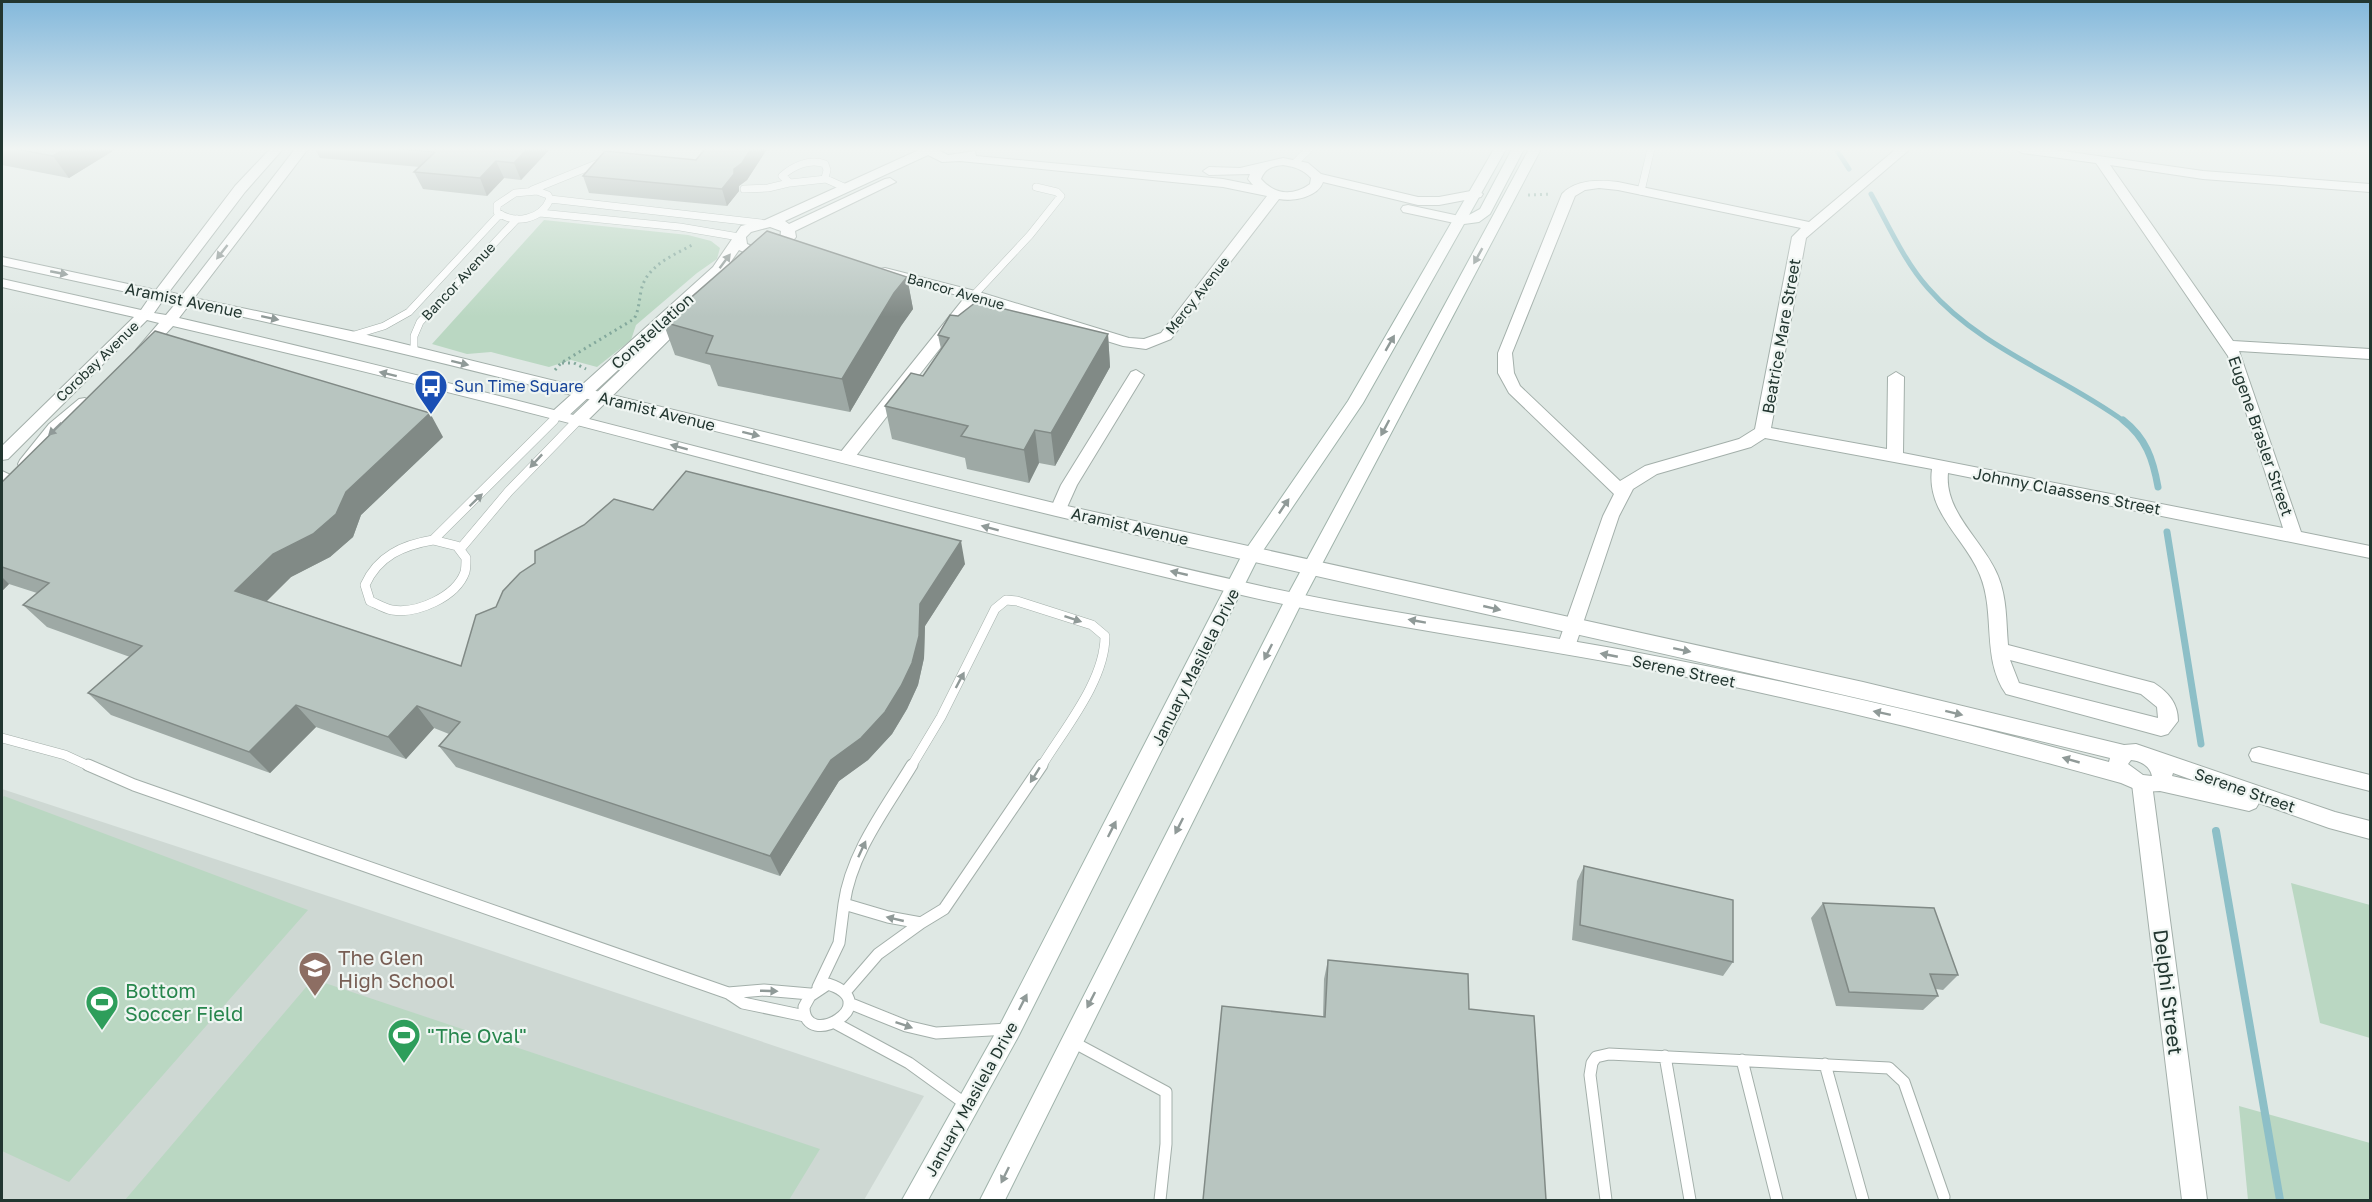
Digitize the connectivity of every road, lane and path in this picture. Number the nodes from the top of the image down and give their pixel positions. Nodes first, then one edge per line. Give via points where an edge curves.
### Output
1 (228, 205) edge
2 (259, 205) edge
3 (498, 205) edge
4 (547, 205) edge
5 (605, 205) edge
6 (807, 205) edge
7 (833, 205) edge
8 (1054, 205) edge
9 (1260, 205) edge
10 (1401, 205) edge
11 (1469, 205) edge
12 (1488, 205) edge
13 (1506, 205) edge
14 (1565, 205) edge
15 (1709, 205) edge
16 (1836, 205) edge
17 (2132, 205) edge
18 (540, 213) junction
19 (499, 215) junction
20 (517, 219) junction
21 (1459, 220) junction
22 (766, 223) junction
23 (1811, 226) junction
24 (788, 229) junction
25 (709, 232) junction
26 (739, 240) junction
27 (764, 251) junction
28 (2, 261) edge
29 (872, 268) edge
30 (3, 284) edge
31 (162, 294) junction
32 (974, 295) junction
33 (185, 300) junction
34 (145, 314) junction
35 (170, 320) junction
36 (351, 336) junction
37 (1128, 343) joint
38 (2230, 346) junction
39 (414, 351) junction
40 (2370, 354) edge
41 (134, 359) edge
42 (1136, 375) dead end
43 (1896, 376) dead end
44 (543, 383) junction
45 (584, 393) junction
46 (96, 394) edge
47 (602, 397) junction
48 (559, 415) junction
49 (578, 420) junction
50 (1762, 432) junction
51 (2, 454) edge
52 (1895, 457) junction
53 (846, 458) junction
54 (1940, 465) junction
55 (7, 480) edge
56 (490, 486) junction
57 (509, 491) junction
58 (1621, 491) junction
59 (2, 505) edge
60 (1058, 510) junction
61 (2294, 536) junction
62 (434, 540) junction
63 (461, 548) junction
64 (2370, 552) edge
65 (1251, 555) junction
66 (1312, 567) junction
67 (1236, 586) junction
68 (1294, 600) junction
69 (1572, 626) junction
70 (1566, 647) junction
71 (2001, 650) junction
72 (2, 738) edge
73 (2124, 753) junction
74 (2259, 755) dead end
75 (2151, 758) junction
76 (2143, 781) junction
77 (2370, 783) edge
78 (2339, 822) junction
79 (2370, 830) edge
80 (844, 904) junction
81 (921, 924) junction
82 (814, 991) junction
83 (846, 991) junction
84 (728, 993) junction
85 (849, 1004) junction
86 (806, 1016) junction
87 (835, 1023) junction
88 (1010, 1029) junction
89 (1071, 1041) junction
90 (1665, 1056) junction
91 (1743, 1060) junction
92 (1825, 1064) junction
93 (967, 1105) junction
94 (1944, 1197) dead end
95 (914, 1200) edge
96 (992, 1200) edge
97 (1160, 1200) edge
98 (1606, 1200) edge
99 (1690, 1200) edge
100 (1777, 1200) edge
101 (1863, 1200) edge
102 (2195, 1200) edge

1 - 31 street, Corobay Avenue
2 -> 33 street, Corobay Avenue
3 - 19 lane, Bancor Avenue
4 - 18 lane
5 - 22 lane
6 - 22 street
7 - 24 street
8 - 32 lane
9 - 37 street, Mercy Avenue via 1166,336 1146,344
10 - 21 street
11 - 21 street, January Masilela Drive
12 - 21 street via 1474,219
13 -> 66 street
14 - 58 street via 1505,353 1506,373 1522,398
15 - 23 street
16 - 23 street, Beatrice Mare Street
17 - 38 street, Eugene Brasler Street
18 - 20 lane
18 - 25 lane
19 - 20 lane
19 - 36 lane, Bancor Avenue via 409,312 384,326
20 - 39 lane, Bancor Avenue via 420,322 414,336
65 -> 21 street, January Masilela Drive via 1356,403
22 - 24 street
22 - 26 street via 746,229
23 - 50 street, Beatrice Mare Street via 1799,237 1795,249
24 - 27 street, Constellation via 788,246
25 - 26 lane
25 - 44 path via 651,273 641,288 641,307 634,319 561,363
26 - 27 street via 745,249
45 -> 26 street, Constellation via 718,270
27 - 47 street, Constellation via 701,301
28 -> 31 street, Aramist Avenue
29 - 32 street, Bancor Avenue
30 - 34 street, Aramist Avenue
31 - 33 street, Aramist Avenue
31 - 34 street, Corobay Avenue
32 - 37 street, Bancor Avenue
32 - 53 street
33 - 35 street, Corobay Avenue
33 -> 36 street, Aramist Avenue
34 - 35 street, Aramist Avenue
34 - 51 street, Corobay Avenue
35 - 41 street, Corobay Avenue
48 -> 35 street, Aramist Avenue
36 - 39 street, Aramist Avenue
38 - 40 street
38 - 61 street, Eugene Brasler Street via 2239,362
39 -> 44 street, Aramist Avenue
42 - 60 street via 1068,484
43 - 52 street
44 - 45 street, Aramist Avenue
45 - 47 street, Aramist Avenue
45 - 48 street, Constellation
46 -> 55 street, Corobay Avenue
47 - 49 street, Constellation
47 -> 53 street, Aramist Avenue
48 - 49 street, Aramist Avenue
48 - 56 lane
49 -> 57 lane
67 -> 49 street, Aramist Avenue via 1034,540
50 - 52 street, Johnny Claassens Street
50 - 58 street, Beatrice Mare Street via 1745,443 1651,470
52 - 54 street, Johnny Claassens Street
53 - 60 street, Aramist Avenue
54 - 61 street, Johnny Claassens Street
54 - 71 street via 1939,484 1946,505 1993,586
55 - 59 street, Corobay Avenue via 13,492
56 - 57 lane
62 -> 56 lane
57 - 63 lane
58 - 69 street
60 - 65 street, Aramist Avenue
61 - 64 street, Johnny Claassens Street
62 - 63 lane
62 - 63 lane via 407,545 374,567 365,585 370,601 400,611 441,598 452,591 466,572 468,563
65 - 66 street, Aramist Avenue
65 - 67 street, January Masilela Drive
66 - 68 street
66 -> 69 street, Serene Street
67 - 68 street, Serene Street
88 -> 67 street, January Masilela Drive
70 -> 68 street, Serene Street
68 -> 89 street
69 - 70 street
69 -> 73 street, Serene Street
76 -> 70 street, Serene Street via 1899,716
71 - 71 street via 2147,688 2162,697 2169,711 2168,721 2161,728 2013,689 2006,681
72 - 84 lane via 65,755 174,800
73 - 75 street, Serene Street via 2136,752
73 - 76 street via 2118,765
74 - 77 street
75 - 76 street via 2163,774
75 - 78 street, Serene Street
76 - 78 street, Serene Street
76 - 102 street, Delphi Street
78 - 79 street, Serene Street
81 -> 80 lane
80 -> 81 lane via 866,840 926,744 1000,603 1017,601 1092,625 1104,636 1101,667 956,894 944,909
80 - 82 lane via 839,943
81 - 83 lane via 878,954
82 - 83 lane via 828,984 839,985
84 -> 82 lane
82 - 86 lane via 804,1005
83 - 85 lane
84 - 86 lane via 743,1003
85 - 87 lane
85 -> 88 lane via 936,1033
86 - 87 lane via 823,1026
87 - 93 lane via 909,1063
88 - 93 street, January Masilela Drive
89 -> 96 street
89 - 97 lane via 1166,1092
90 - 91 lane
90 - 98 lane via 1604,1054 1592,1063 1590,1075
90 - 99 lane
91 - 92 lane
91 - 100 lane
92 - 94 lane via 1882,1067 1899,1075
92 - 101 lane
93 - 95 street, January Masilela Drive

